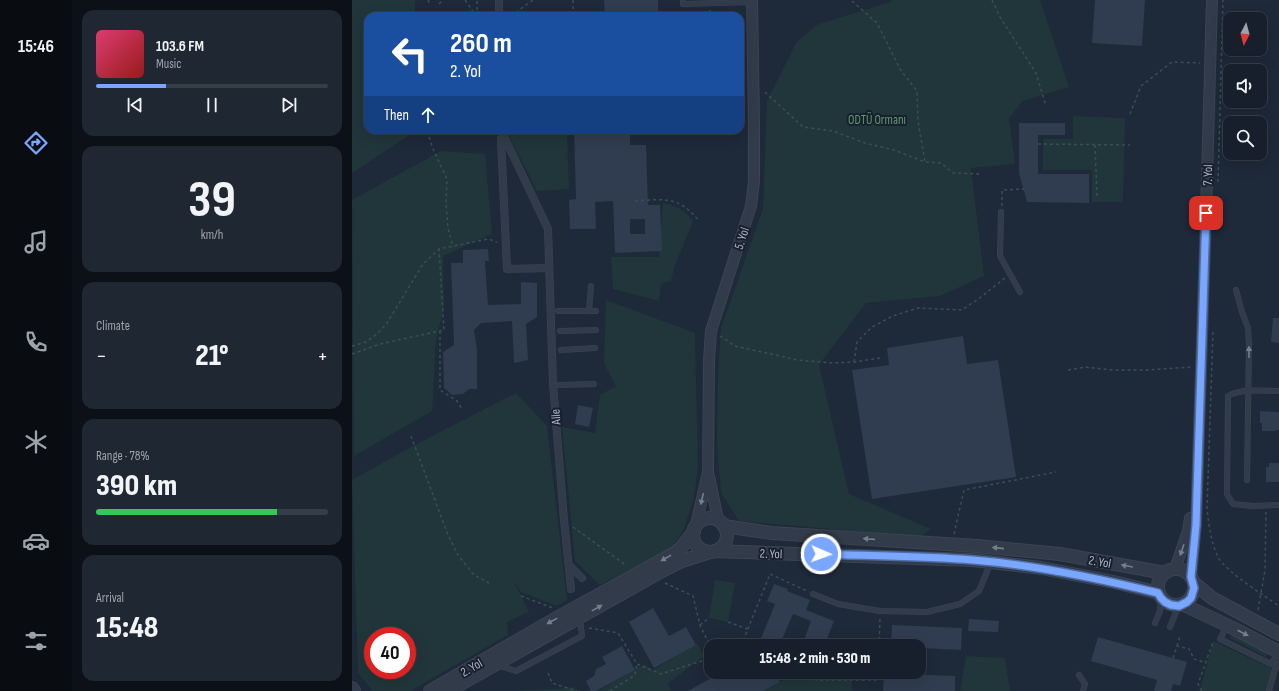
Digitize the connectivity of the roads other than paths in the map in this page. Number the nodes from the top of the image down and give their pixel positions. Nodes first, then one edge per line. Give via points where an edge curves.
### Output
1 (499, 0) edge
2 (683, 0) edge
3 (1212, 0) edge
4 (734, 1) edge
5 (752, 1) edge
6 (499, 12) edge
7 (501, 134) edge
8 (1002, 212) road end
9 (549, 268) junction
10 (591, 286) dead end
11 (1236, 290) dead end
12 (1020, 292) dead end
13 (558, 311) dead end
14 (590, 311) junction
15 (596, 311) dead end
16 (596, 330) dead end
17 (560, 331) dead end
18 (595, 348) dead end
19 (561, 350) dead end
20 (594, 384) dead end
21 (559, 385) dead end
22 (1249, 391) junction
23 (1279, 391) edge
24 (1197, 470) junction
25 (708, 472) junction
26 (1247, 480) dead end
27 (1279, 505) edge
28 (721, 523) junction
29 (695, 528) junction
30 (712, 551) junction
31 (991, 562) junction
32 (569, 565) junction
33 (1170, 571) junction
34 (582, 578) dead end
35 (1192, 580) junction
36 (572, 585) dead end
37 (813, 594) road end
38 (1160, 595) junction
39 (1181, 605) junction
40 (575, 617) junction
41 (1155, 623) dead end
42 (1227, 625) junction
43 (1170, 628) dead end
44 (1279, 634) edge
45 (525, 642) junction
46 (1279, 652) edge
47 (1279, 663) edge
48 (496, 664) junction
49 (1079, 675) dead end
50 (352, 688) edge
51 (354, 691) edge
52 (430, 691) edge
53 (448, 691) edge
54 (1083, 691) edge
55 (1269, 691) edge

1 - 6 street
2 - 4 lane via 683,4
3 - 24 street, 7. Yol
4 - 5 lane
5 - 25 street, 5. Yol via 754,181 751,206 711,331
7 - 9 street, Alle via 548,229
7 - 9 street, Alle via 507,269
8 - 12 lane via 1000,256
9 - 32 street, Alle via 552,384
10 - 14 lane
22 -> 11 lane via 1248,328
13 - 14 lane
14 - 15 lane
16 - 17 lane
18 - 19 lane
20 - 21 lane
22 - 23 lane
22 - 26 lane
22 - 27 lane via 1228,396 1226,494 1232,504
24 -> 33 street, 7. Yol via 1188,531
24 - 35 street, 7. Yol
25 - 28 street, 5. Yol
25 -> 29 street, 5. Yol
28 - 29 street, 2. Yol via 708,518
28 - 30 street via 727,535 726,540 720,548
33 -> 28 street, 2. Yol via 1060,554 952,544 772,533
29 - 30 street via 693,536 697,545 705,551
29 -> 40 street, 2. Yol via 677,552
30 - 31 street, 2. Yol
40 -> 30 street, 2. Yol via 682,561
31 - 37 lane via 979,591 960,604 927,612 880,611 838,604
31 - 38 street, 2. Yol via 1041,568 1114,582
32 - 34 street
32 - 36 street, Alle
33 - 35 street, 2. Yol via 1182,570
33 - 38 street via 1161,577 1158,587
35 - 39 street via 1193,593 1187,602
35 - 44 street, 2. Yol via 1212,598
38 - 39 street, 2. Yol via 1171,605
38 - 41 lane via 1160,611
39 - 42 street, 2. Yol
39 - 43 lane
40 - 45 street, 2. Yol
40 - 48 lane via 582,636 516,671
42 -> 46 street, 2. Yol
42 - 46 lane via 1220,639 1271,664
45 - 48 street, 2. Yol
45 - 52 street, 2. Yol
47 - 55 lane
48 - 53 street, 2. Yol
49 - 54 lane via 1085,684
50 - 51 street

